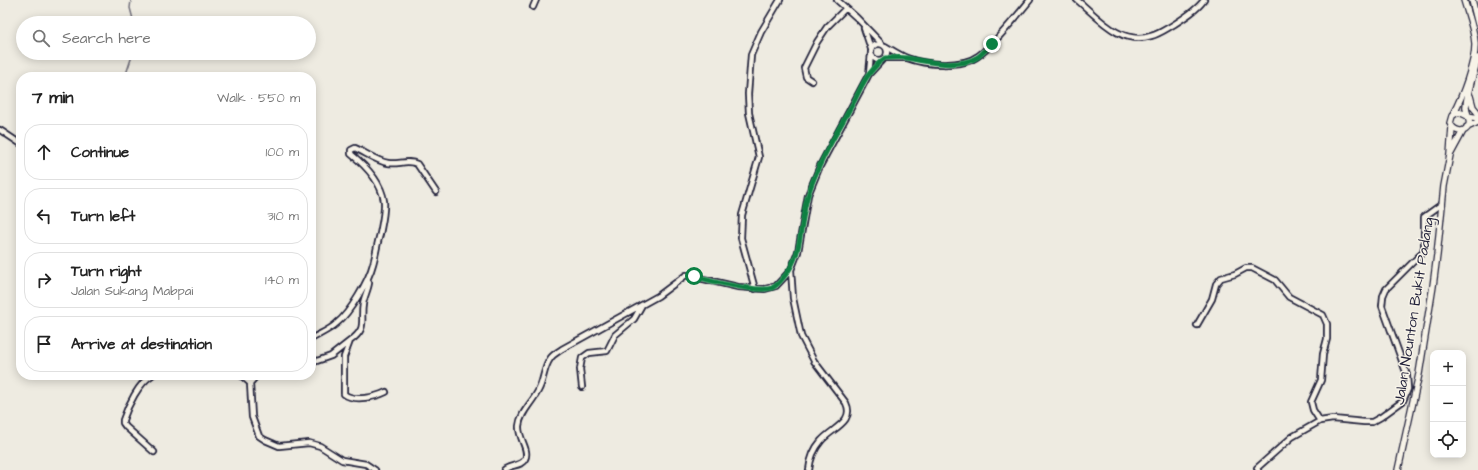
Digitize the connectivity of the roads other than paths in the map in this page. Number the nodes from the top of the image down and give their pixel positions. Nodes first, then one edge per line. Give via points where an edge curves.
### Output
1 (536, 0) edge
2 (780, 0) edge
3 (837, 0) edge
4 (1030, 0) edge
5 (1077, 0) edge
6 (1204, 0) edge
7 (1464, 0) edge
8 (1472, 0) edge
9 (533, 7) dead end
10 (846, 8) junction
11 (1478, 24) edge
12 (864, 25) junction
13 (883, 45) junction
14 (871, 51) junction
15 (906, 58) junction
16 (1478, 58) edge
17 (883, 59) junction
18 (869, 74) junction
19 (812, 81) dead end
20 (1470, 90) junction
21 (1478, 113) edge
22 (1453, 115) junction
23 (1468, 116) junction
24 (1478, 118) edge
25 (1478, 122) edge
26 (1452, 127) junction
27 (1465, 129) junction
28 (0, 130) edge
29 (16, 141) edge
30 (1450, 155) junction
31 (436, 192) dead end
32 (1442, 204) junction
33 (791, 270) junction
34 (367, 280) junction
35 (755, 289) junction
36 (642, 305) junction
37 (1197, 325) dead end
38 (316, 336) edge
39 (350, 341) junction
40 (316, 361) edge
41 (145, 380) edge
42 (247, 380) edge
43 (253, 380) edge
44 (250, 383) junction
45 (582, 387) dead end
46 (386, 392) dead end
47 (1414, 400) junction
48 (1403, 401) junction
49 (1320, 421) junction
50 (154, 452) dead end
51 (375, 470) edge
52 (504, 470) edge
53 (809, 470) edge
54 (1258, 470) edge
55 (1398, 470) edge

1 - 9 street
2 - 35 street via 761,32 751,56 749,113 759,157 742,215 741,238
3 - 10 street
4 - 15 street via 992,44 974,59 938,64
5 - 6 street via 1109,28 1141,38 1175,24
7 - 22 street via 1475,48 1463,94
8 - 11 street
10 - 12 street
10 - 19 street via 827,27 804,68 806,77
12 - 13 street
12 - 14 street
13 - 14 street via 876,44
13 - 15 street
13 - 17 street via 887,52
14 - 17 street via 872,57 876,60
14 - 18 street
15 - 17 street
16 - 20 street
17 - 18 street
18 - 33 street via 820,166 808,195 798,252
20 - 21 street via 1472,107
20 - 23 street via 1467,102
22 - 23 street via 1461,112
22 - 26 street via 1450,121
23 - 24 street
23 - 27 street via 1469,121
25 - 27 street
26 - 27 street via 1457,131
26 - 30 street, Jalan Nounton Bukit Padang
27 - 30 street, Jalan Nounton Bukit Padang
28 - 29 street
30 - 32 street, Jalan Nounton Bukit Padang
31 - 34 street via 415,162 388,163 355,148 351,150 351,154 372,173 384,200 384,214 373,265
32 - 47 street, Jalan Nounton Bukit Padang via 1436,263
32 - 48 street via 1424,217 1423,252 1386,289 1383,296 1382,306 1407,375 1408,389
33 - 35 street via 772,288
33 - 53 street via 793,298 802,336 814,361 849,409 849,416 821,441 815,450 809,462
34 - 38 street via 340,320
34 - 39 street via 370,283 363,303 363,323
35 - 36 street via 686,275
36 - 45 street via 634,319 615,335 607,351 582,358
36 - 52 street via 550,358 541,386 522,415 519,425 519,436 527,451 525,458 521,463
37 - 49 street via 1212,299 1218,281 1246,268 1252,268 1275,280 1289,296 1323,315 1328,334 1320,380 1311,402
39 - 40 street via 331,356
39 - 46 street via 344,358 344,394 359,398
41 - 50 street via 123,423
42 - 44 street
43 - 44 street
44 - 51 street via 252,418 259,436 279,446 309,443 320,446 342,460 366,464
47 - 48 street
47 - 55 street, Jalan Nounton Bukit Padang
48 - 49 street via 1372,422 1333,419
49 - 54 street via 1292,437 1266,462 1258,466

